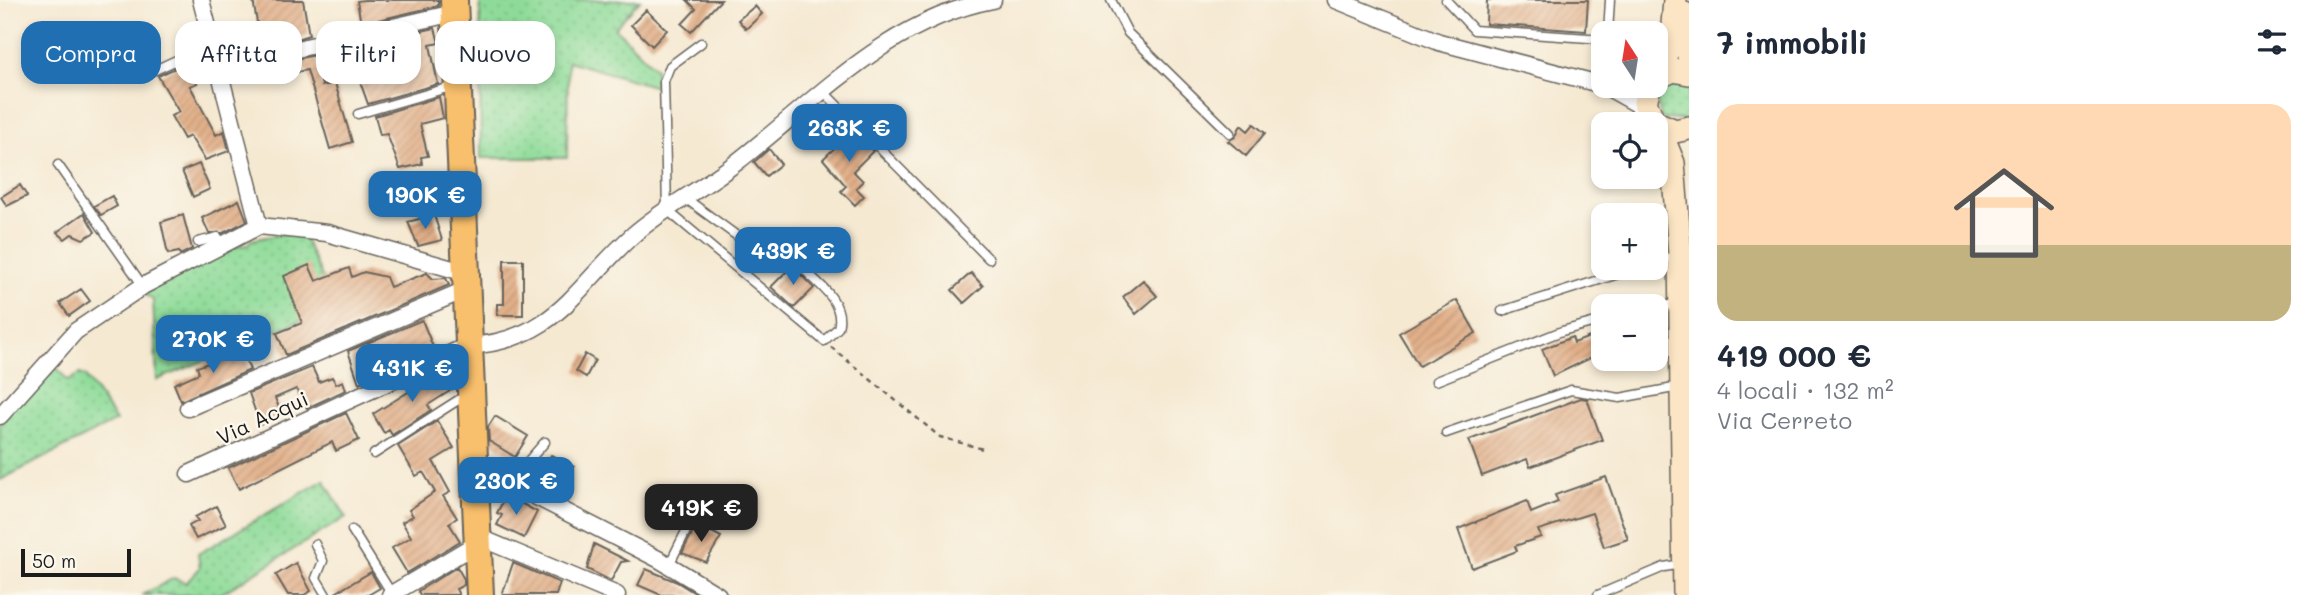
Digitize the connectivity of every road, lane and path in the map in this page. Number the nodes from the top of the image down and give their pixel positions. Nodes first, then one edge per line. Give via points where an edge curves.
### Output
1 (201, 0) edge
2 (993, 0) edge
3 (1111, 0) edge
4 (1336, 0) edge
5 (1446, 0) edge
6 (1610, 0) edge
7 (1675, 0) edge
8 (1685, 0) edge
9 (454, 6) edge
10 (206, 21) edge
11 (1609, 21) edge
12 (1591, 38) edge
13 (1688, 41) edge
14 (701, 43) dead end
15 (1668, 47) edge
16 (302, 48) edge
17 (1668, 73) edge
18 (1689, 73) edge
19 (1591, 82) edge
20 (221, 84) edge
21 (457, 85) junction
22 (822, 90) junction
23 (1623, 98) edge
24 (1644, 112) edge
25 (358, 114) dead end
26 (1668, 127) edge
27 (1689, 128) edge
28 (1230, 133) dead end
29 (1689, 134) edge
30 (1668, 148) edge
31 (58, 165) dead end
32 (1675, 184) junction
33 (685, 198) junction
34 (667, 210) junction
35 (258, 226) junction
36 (737, 236) dead end
37 (198, 242) dead end
38 (222, 245) junction
39 (1680, 254) junction
40 (1668, 258) edge
41 (989, 260) dead end
42 (799, 265) dead end
43 (1599, 280) edge
44 (466, 281) junction
45 (143, 286) junction
46 (1681, 302) junction
47 (1668, 305) edge
48 (1502, 311) dead end
49 (1591, 323) edge
50 (1682, 340) junction
51 (824, 341) junction
52 (467, 346) junction
53 (1689, 363) edge
54 (1436, 381) dead end
55 (1682, 386) junction
56 (470, 394) junction
57 (188, 408) dead end
58 (0, 416) edge
59 (1446, 433) dead end
60 (545, 442) dead end
61 (982, 449) dead end
62 (374, 454) dead end
63 (482, 469) junction
64 (189, 474) dead end
65 (694, 515) dead end
66 (352, 530) dead end
67 (476, 540) junction
68 (315, 544) dead end
69 (1684, 564) junction
70 (669, 565) junction
71 (709, 593) edge
72 (326, 595) edge
73 (391, 595) edge
74 (480, 595) edge
75 (617, 595) edge
76 (1598, 595) edge
77 (1685, 595) edge

1 - 10 street
2 - 22 street, Via Acqui via 915,27
3 - 28 lane via 1128,33
4 - 19 street via 1439,42
5 - 12 lane via 1474,30
6 - 11 lane
7 - 15 main road
8 - 13 main road
9 - 16 street
9 - 21 main road
14 - 34 lane via 670,66 665,76
17 - 18 main road
20 - 35 street
21 - 25 lane
21 - 44 main road
22 - 33 street, Via Acqui via 737,162
22 - 41 lane
23 - 24 street
26 - 27 main road via 1675,131
29 - 32 main road
30 - 32 main road
31 - 45 lane
32 - 39 main road
33 - 34 street, Via Acqui
33 - 36 lane
34 - 51 lane
34 - 52 street, Via Acqui via 624,244 549,320 506,340
35 - 38 street
35 - 44 street via 327,233
37 - 38 lane via 218,237
38 - 45 street
39 - 40 lane
39 - 46 main road
42 - 51 lane via 829,294 839,312 838,328
43 - 48 lane
44 - 52 main road
44 - 57 street
45 - 58 street via 76,331
46 - 47 lane
46 - 50 main road
49 - 54 lane
50 - 53 street
50 - 55 main road
51 - 61 path via 940,438
52 - 56 main road
52 - 64 street, Via Acqui
55 - 59 lane via 1620,398 1571,390
55 - 69 main road
56 - 62 lane
56 - 63 main road
60 - 63 lane via 523,467
63 - 67 main road
63 - 70 street
65 - 70 lane
66 - 73 lane
67 - 73 street
67 - 74 main road
67 - 75 street
68 - 72 lane via 323,561 316,579
69 - 76 lane
69 - 77 main road
70 - 71 street

